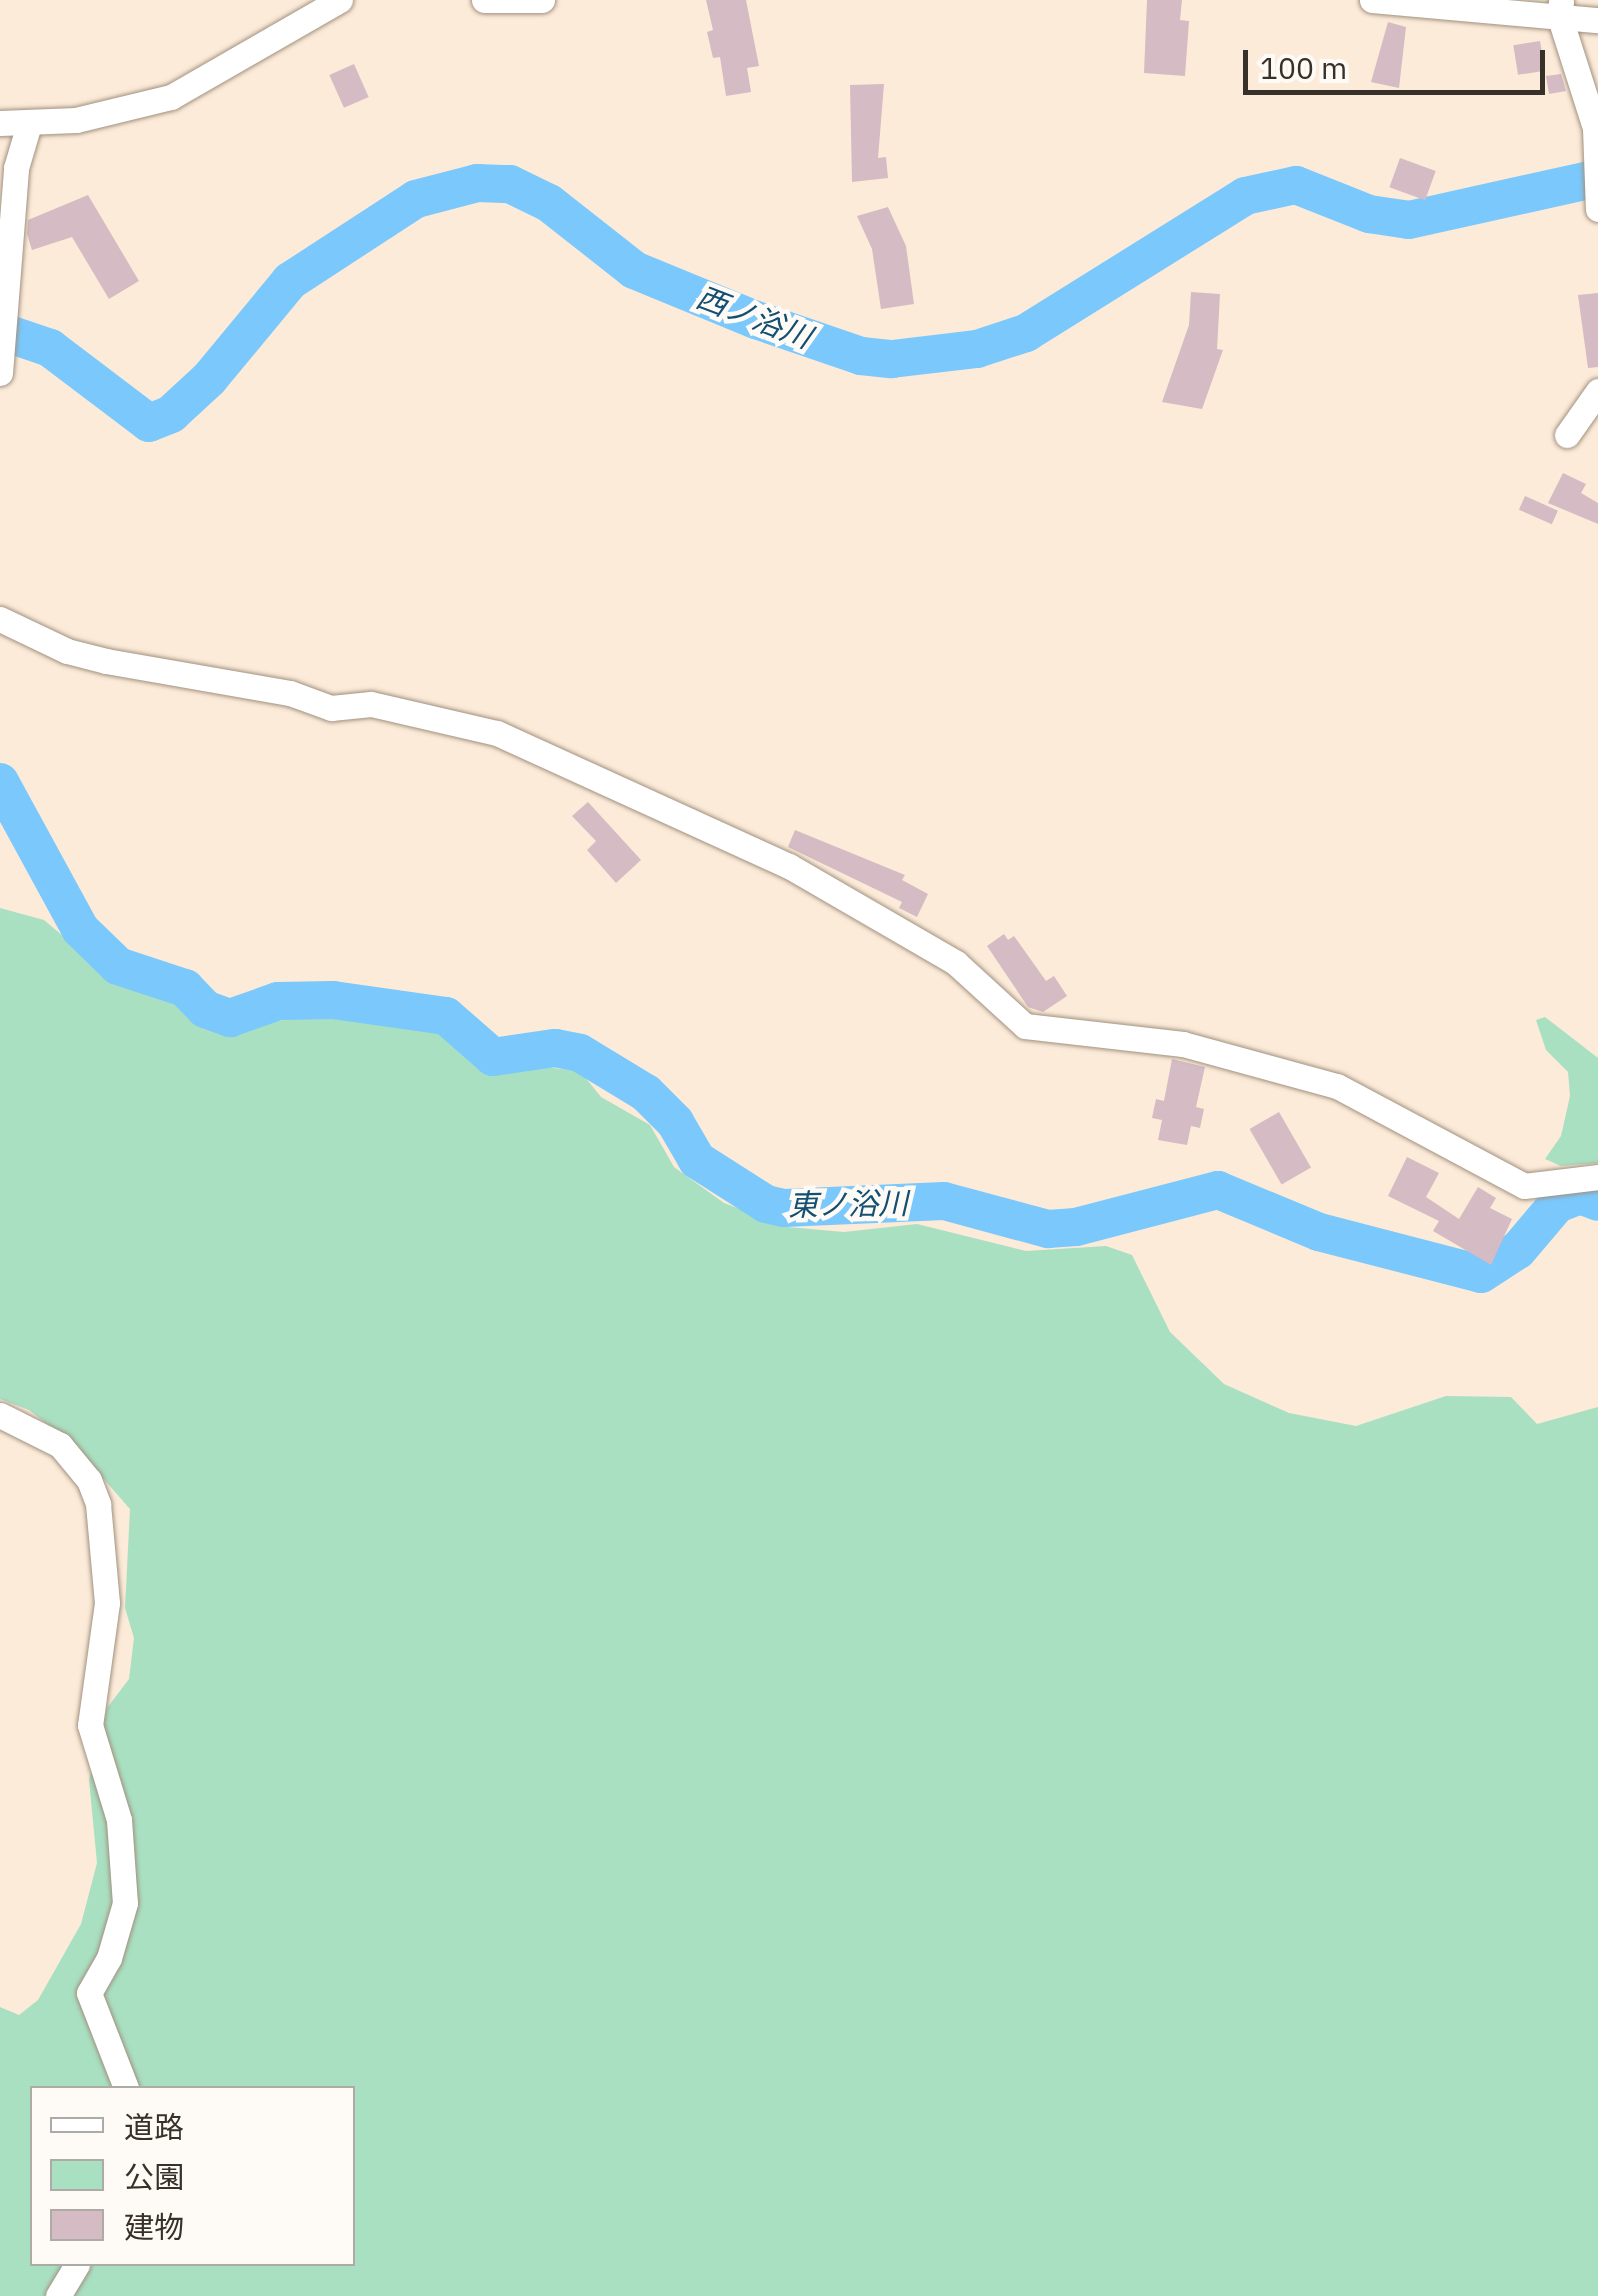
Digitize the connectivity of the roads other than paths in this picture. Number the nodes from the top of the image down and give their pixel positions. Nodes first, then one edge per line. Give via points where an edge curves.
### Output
1 (340, 0) edge
2 (484, 0) edge
3 (542, 0) edge
4 (1372, 0) edge
5 (1560, 8) edge
6 (1598, 20) edge
7 (0, 123) edge
8 (29, 124) junction
9 (1598, 209) edge
10 (0, 373) edge
11 (1598, 392) edge
12 (1567, 435) dead end
13 (0, 619) edge
14 (1598, 1177) edge
15 (0, 1415) edge
16 (125, 2086) edge
17 (76, 2266) edge
18 (58, 2296) edge

1 - 8 street via 171,97
2 - 3 street
4 - 5 street
5 - 6 street
5 - 9 street via 1595,128
7 - 8 street
8 - 10 street via 16,168
11 - 12 street
13 - 14 street via 67,651 106,661 290,693 332,708 371,704 497,733 789,866 956,963 1025,1026 1184,1044 1337,1086 1524,1186
15 - 16 street via 60,1445 89,1480 98,1504 107,1603 90,1724 120,1820 125,1904 110,1958 89,1994
17 - 18 street

